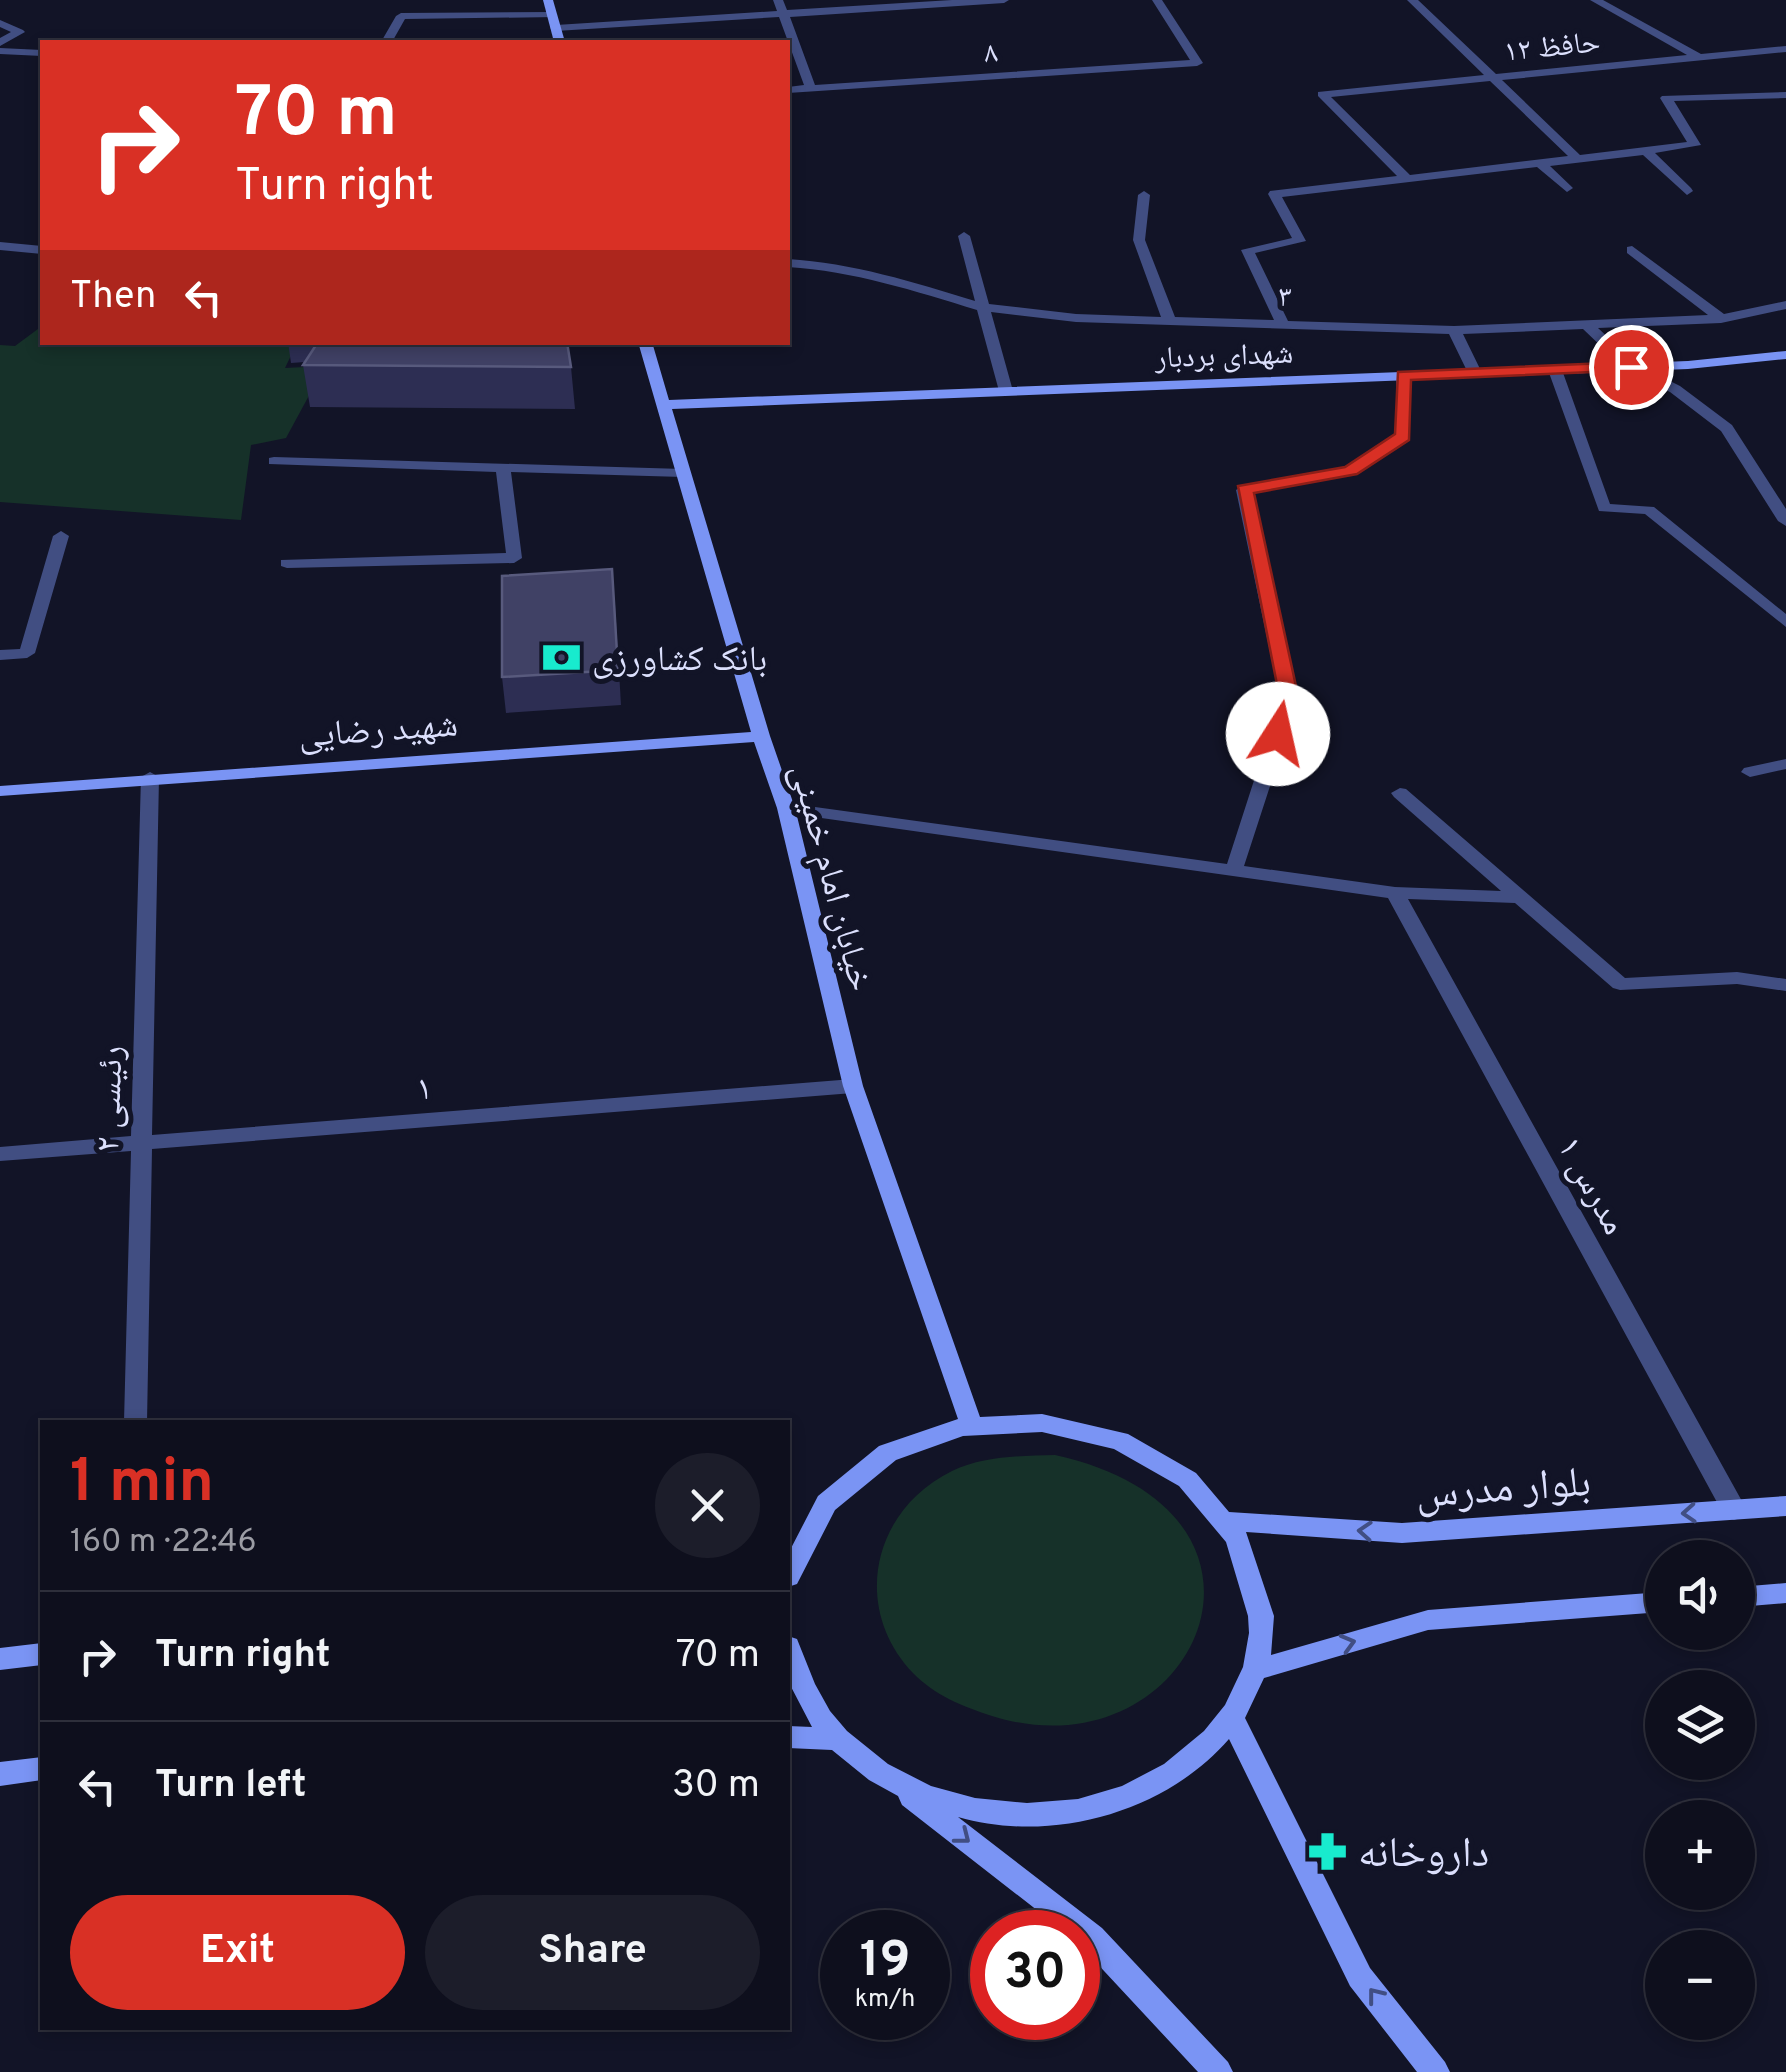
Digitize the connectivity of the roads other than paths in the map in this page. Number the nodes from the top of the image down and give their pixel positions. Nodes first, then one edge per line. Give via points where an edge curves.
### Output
1 (548, 0) edge
2 (778, 0) edge
3 (1004, 0) edge
4 (1157, 0) edge
5 (1412, 0) edge
6 (1595, 0) edge
7 (980, 1) edge
8 (783, 14) junction
9 (552, 15) junction
10 (0, 22) edge
11 (556, 28) junction
12 (388, 40) edge
13 (559, 40) edge
14 (0, 43) edge
15 (1786, 49) edge
16 (0, 51) edge
17 (40, 53) edge
18 (1698, 57) junction
19 (1490, 77) junction
20 (812, 89) junction
21 (790, 90) edge
22 (1786, 95) edge
23 (1646, 151) junction
24 (1578, 159) junction
25 (1540, 163) junction
26 (1407, 178) junction
27 (1567, 188) dead end
28 (1687, 191) dead end
29 (1144, 195) dead end
30 (964, 236) dead end
31 (0, 246) edge
32 (40, 250) edge
33 (1632, 250) dead end
34 (790, 263) edge
35 (1786, 305) edge
36 (981, 306) junction
37 (1721, 319) junction
38 (1169, 320) junction
39 (1282, 323) junction
40 (1587, 325) junction
41 (1454, 330) junction
42 (646, 345) edge
43 (1786, 355) edge
44 (1631, 367) junction
45 (1555, 370) junction
46 (1475, 373) junction
47 (1403, 376) junction
48 (1006, 391) junction
49 (663, 405) junction
50 (274, 460) dead end
51 (503, 468) junction
52 (683, 474) junction
53 (1786, 521) edge
54 (62, 536) dead end
55 (287, 563) dead end
56 (1786, 622) edge
57 (0, 655) edge
58 (760, 736) junction
59 (1786, 764) edge
60 (1750, 772) dead end
61 (150, 777) junction
62 (0, 791) edge
63 (1400, 793) dead end
64 (786, 808) junction
65 (1234, 870) junction
66 (1395, 892) junction
67 (1522, 897) junction
68 (1786, 986) edge
69 (853, 1086) junction
70 (140, 1142) junction
71 (0, 1154) edge
72 (134, 1420) edge
73 (971, 1423) junction
74 (1786, 1506) edge
75 (1734, 1510) junction
76 (1226, 1521) junction
77 (793, 1541) edge
78 (1786, 1593) edge
79 (1755, 1596) edge
80 (1645, 1603) edge
81 (40, 1654) edge
82 (790, 1654) edge
83 (0, 1659) edge
84 (1255, 1670) junction
85 (1232, 1719) junction
86 (790, 1736) edge
87 (838, 1739) junction
88 (40, 1769) edge
89 (0, 1774) edge
90 (886, 1777) junction
91 (1218, 2072) edge
92 (1435, 2072) edge

1 - 9 main road
2 - 8 street
3 - 7 street
4 - 20 street, ۸ via 1197,63
5 - 19 street
6 - 18 street
7 - 8 street
8 - 11 street
8 - 20 street
9 - 11 main road
9 - 12 street via 401,16
10 - 14 street via 19,32
11 - 13 main road
15 - 18 street, حافظ ۱۲
16 - 17 street
18 - 19 street, حافظ ۱۲
19 - 24 street
19 - 26 street, حافظ ۱۲ via 1322,94
20 - 21 street, ۸
22 - 23 street via 1666,98 1695,146
23 - 24 street
23 - 28 street
24 - 25 street
25 - 26 street
25 - 27 street
26 - 39 street via 1274,194 1300,242 1247,250
29 - 38 street via 1139,240
30 - 36 street
31 - 32 street
33 - 37 street
34 - 36 street, ۳ via 822,265
35 - 37 street, ۳
36 - 38 street, ۳
36 - 48 street
37 - 40 street, ۳
38 - 39 street, ۳
39 - 41 street, ۳
40 - 41 street, ۳
40 - 44 street
41 - 46 street
42 - 49 main road, خیابان امام خمینی
43 - 44 main road, شهدای بردبار
44 - 45 main road, شهدای بردبار
44 - 53 street via 1727,428
45 - 46 main road, شهدای بردبار
45 - 56 street via 1604,508 1649,510
46 - 47 main road, شهدای بردبار
47 - 48 main road, شهدای بردبار
47 - 65 street via 1404,436 1350,471 1244,490 1290,700
48 - 49 main road, شهدای بردبار
49 - 52 main road, خیابان امام خمینی
50 - 51 street
51 - 52 street
51 - 55 street via 514,558
52 - 58 main road, خیابان امام خمینی
54 - 57 street via 27,653
58 - 61 main road, شهید رضایی
58 - 64 main road, خیابان امام خمینی
59 - 60 street
61 - 62 main road, شهید رضایی
61 - 70 street, رئیسی ۲
63 - 67 street
64 - 65 street
64 - 69 main road, خیابان امام خمینی
65 - 66 street
66 - 67 street
66 - 75 street, مدرس ۱
67 - 68 street via 1620,984 1737,978
69 - 70 street, ۱
69 - 73 main road, خیابان امام خمینی
70 - 71 street, ۱
70 - 72 street, رئیسی ۲
73 - 76 main road via 1029,1420 1086,1429 1140,1450 1188,1481
73 - 77 main road via 916,1438 866,1462
74 - 75 main road, بلوار مدرس
75 -> 76 main road, بلوار مدرس via 1402,1534
76 - 84 main road via 1251,1568 1261,1618
78 - 79 main road
84 -> 80 main road via 1428,1620
81 - 83 main road
82 - 87 main road via 804,1692
84 - 85 main road
85 - 90 main road via 1192,1762 1141,1794 1079,1812 1011,1816 946,1804
92 -> 85 main road via 1360,1977
86 - 87 main road
87 - 90 main road
88 - 89 main road
90 -> 91 main road via 1092,1937

